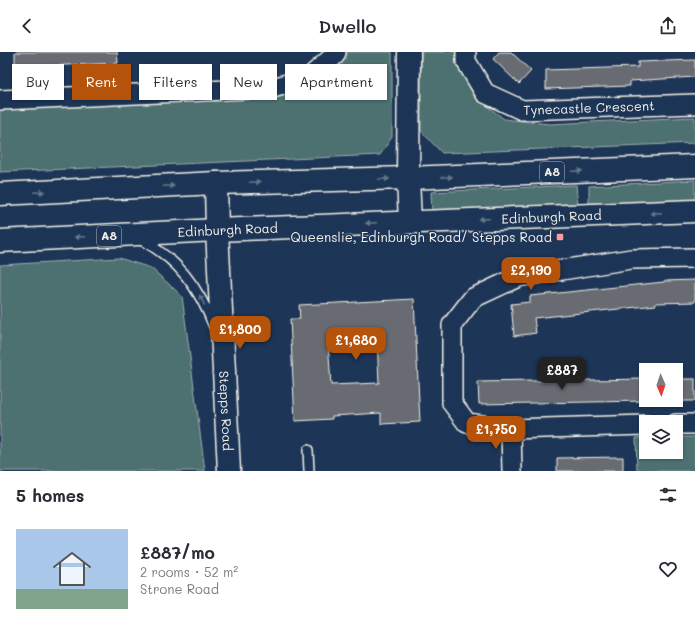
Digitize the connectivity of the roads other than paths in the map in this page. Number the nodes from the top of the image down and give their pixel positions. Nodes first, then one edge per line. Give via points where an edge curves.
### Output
1 (336, 52) edge
2 (410, 52) edge
3 (466, 52) edge
4 (0, 100) edge
5 (695, 104) edge
6 (695, 166) edge
7 (408, 178) junction
8 (216, 183) junction
9 (0, 194) edge
10 (695, 211) edge
11 (410, 222) junction
12 (217, 230) junction
13 (130, 234) junction
14 (0, 241) edge
15 (695, 258) edge
16 (223, 349) junction
17 (683, 424) edge
18 (695, 424) edge
19 (639, 425) edge
20 (511, 429) junction
21 (308, 450) dead end
22 (229, 471) edge
23 (309, 471) edge
24 (512, 471) edge

1 - 4 street via 310,77 273,88
2 - 7 main road
3 - 5 street, Tynecastle Crescent via 466,61 485,93 522,110
7 -> 6 main road, A8
8 -> 7 main road, A8
7 - 11 main road
9 -> 8 main road, A8
8 - 12 main road, Stepps Road
10 -> 11 main road, Edinburgh Road / A8
11 -> 12 main road, Edinburgh Road / A8
12 - 13 main road, Edinburgh Road / A8
12 - 16 main road, Stepps Road
13 -> 14 main road, Edinburgh Road / A8
16 -> 13 lane via 201,297 188,278 170,258
15 - 20 street via 631,259 518,277 473,298 452,325 452,403 467,423
16 - 22 main road, Stepps Road
17 - 18 street
19 - 20 street
20 - 24 street
21 - 23 lane

